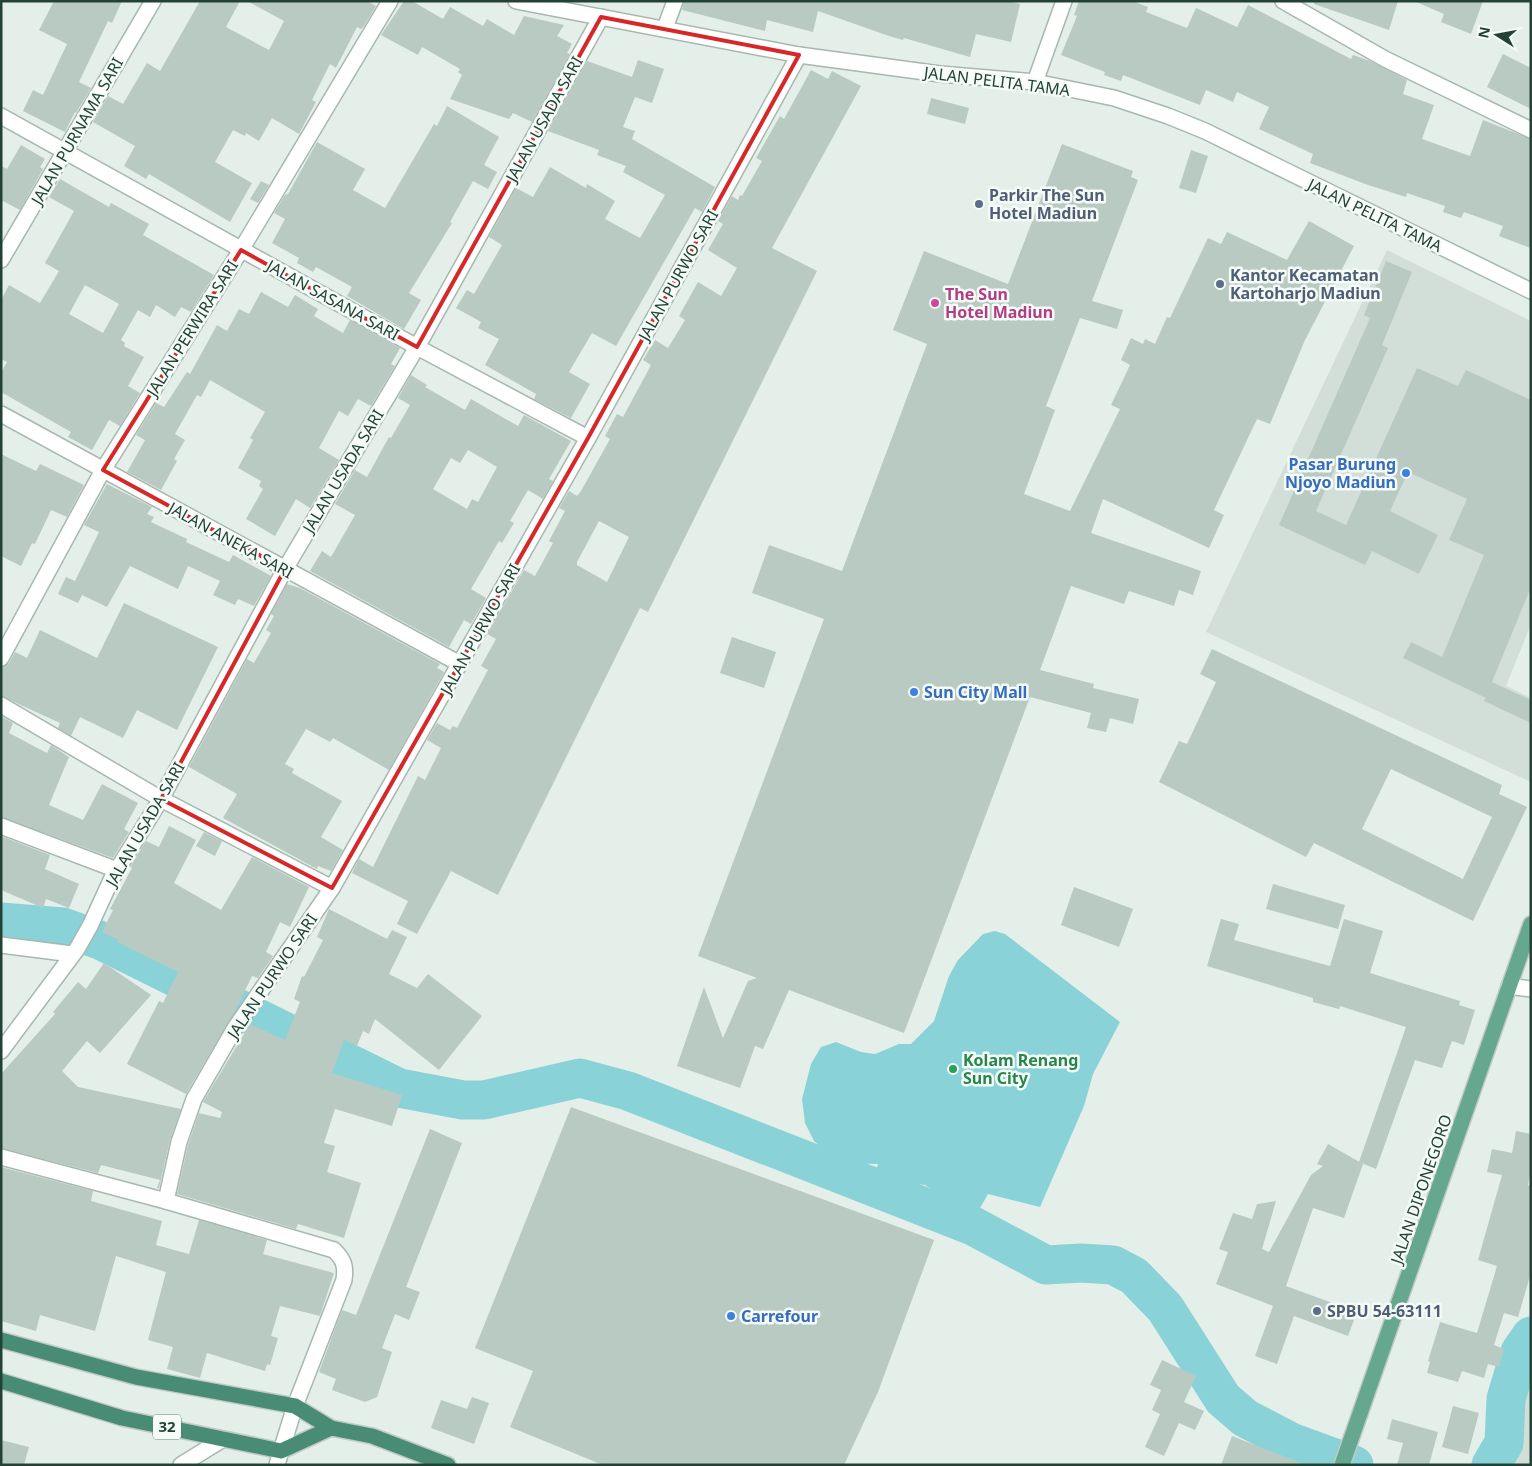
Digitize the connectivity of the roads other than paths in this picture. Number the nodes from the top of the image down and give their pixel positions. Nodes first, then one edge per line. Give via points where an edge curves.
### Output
1 (153, 1) edge
2 (390, 1) edge
3 (516, 1) edge
4 (675, 1) edge
5 (1064, 1) edge
6 (1283, 2) edge
7 (600, 17) junction
8 (665, 28) junction
9 (799, 55) junction
10 (1035, 82) junction
11 (1, 116) edge
12 (1531, 130) edge
13 (66, 152) junction
14 (242, 250) junction
15 (1, 260) edge
16 (1530, 289) edge
17 (417, 347) junction
18 (1, 414) edge
19 (588, 438) junction
20 (103, 470) junction
21 (285, 569) junction
22 (1, 658) edge
23 (460, 664) junction
24 (1, 705) edge
25 (162, 799) junction
26 (1, 826) edge
27 (117, 870) junction
28 (332, 888) junction
29 (1531, 924) edge
30 (1, 945) edge
31 (74, 952) junction
32 (1509, 986) junction
33 (1531, 989) edge
34 (1, 1051) edge
35 (1, 1157) edge
36 (166, 1201) junction
37 (1, 1340) edge
38 (1, 1381) edge
39 (295, 1406) junction
40 (331, 1428) junction
41 (223, 1439) junction
42 (279, 1458) edge
43 (181, 1465) edge
44 (448, 1465) edge
45 (1342, 1465) edge

1 - 13 street, JALAN PURNAMA SARI
2 - 14 street, JALAN PERWIRA SARI
3 - 7 street, JALAN PELITA TAMA
4 - 8 street
5 - 10 street
6 - 12 street via 1385,59
7 - 8 street, JALAN PELITA TAMA
7 - 17 street, JALAN USADA SARI
8 - 9 street, JALAN PELITA TAMA
9 - 10 street, JALAN PELITA TAMA via 940,74
9 - 19 street, JALAN PURWO SARI
10 - 16 street, JALAN PELITA TAMA via 1114,98 1205,131
11 - 13 street, JALAN SASANA SARI
13 - 14 street, JALAN SASANA SARI
13 - 15 street, JALAN PURNAMA SARI
14 - 17 street, JALAN SASANA SARI
14 - 20 street, JALAN PERWIRA SARI
17 - 19 street, JALAN SASANA SARI
17 - 21 street, JALAN USADA SARI
18 - 20 street, JALAN ANEKA SARI
19 - 23 street, JALAN PURWO SARI
20 - 21 street, JALAN ANEKA SARI
20 - 22 street, JALAN PERWIRA SARI
21 - 23 street, JALAN ANEKA SARI
21 - 25 street, JALAN USADA SARI
23 - 28 street, JALAN PURWO SARI
24 - 25 street
25 - 27 street, JALAN USADA SARI
25 - 28 street
26 - 27 street
27 - 31 street, JALAN USADA SARI
28 - 36 street, JALAN PURWO SARI via 235,1028 194,1099 179,1142
29 - 32 main road, JALAN DIPONEGORO
30 - 31 street
31 - 34 street, JALAN USADA SARI
32 - 33 street
32 - 45 main road, JALAN DIPONEGORO
35 - 36 street
36 - 39 street via 334,1250 342,1258 346,1266 344,1280
37 - 39 highway via 136,1377
38 - 41 highway, 32 via 122,1418
39 - 40 highway
39 - 42 street
40 - 42 highway
40 - 44 highway via 372,1436
41 - 42 highway, 32
41 - 43 street

